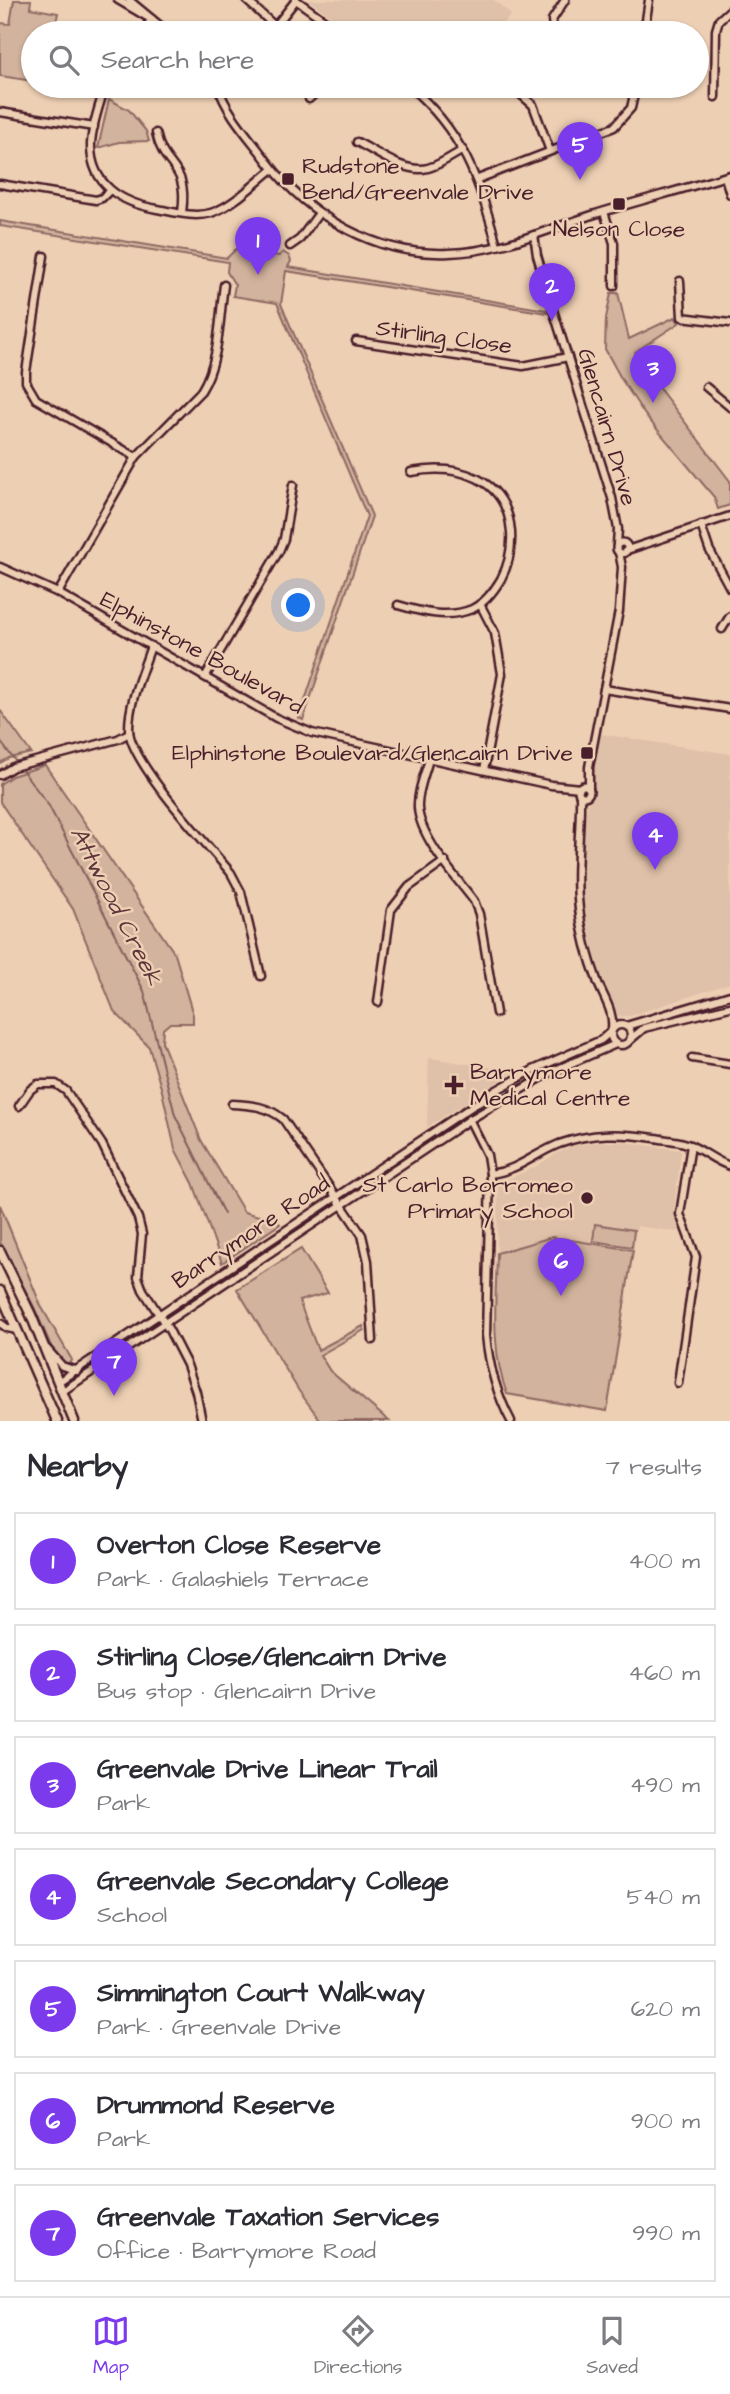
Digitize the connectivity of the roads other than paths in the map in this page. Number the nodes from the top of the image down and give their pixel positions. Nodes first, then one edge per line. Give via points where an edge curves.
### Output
1 (118, 0) edge
2 (129, 0) edge
3 (246, 0) edge
4 (296, 0) edge
5 (565, 0) edge
6 (649, 0) edge
7 (730, 9) edge
8 (152, 19) junction
9 (154, 21) edge
10 (269, 21) edge
11 (280, 21) edge
12 (325, 21) edge
13 (552, 21) edge
14 (646, 21) edge
15 (715, 97) dead end
16 (102, 98) edge
17 (219, 98) edge
18 (423, 98) edge
19 (526, 98) edge
20 (633, 98) edge
21 (0, 112) edge
22 (94, 127) junction
23 (156, 133) dead end
24 (357, 142) dead end
25 (463, 150) junction
26 (550, 151) junction
27 (273, 169) junction
28 (727, 176) edge
29 (478, 179) junction
30 (0, 184) edge
31 (110, 190) junction
32 (730, 194) edge
33 (604, 212) junction
34 (182, 213) junction
35 (319, 213) junction
36 (531, 236) junction
37 (497, 245) junction
38 (290, 246) dead end
39 (44, 256) dead end
40 (680, 281) dead end
41 (224, 285) dead end
42 (614, 286) dead end
43 (730, 323) edge
44 (356, 341) dead end
45 (568, 357) junction
46 (706, 387) dead end
47 (730, 407) edge
48 (136, 457) junction
49 (411, 472) dead end
50 (293, 485) dead end
51 (730, 516) edge
52 (701, 525) junction
53 (623, 547) junction
54 (0, 567) edge
55 (730, 588) edge
56 (58, 593) junction
57 (398, 604) dead end
58 (480, 604) junction
59 (730, 616) edge
60 (722, 629) dead end
61 (151, 646) junction
62 (205, 677) junction
63 (604, 689) junction
64 (730, 709) edge
65 (129, 733) junction
66 (429, 759) junction
67 (484, 771) junction
68 (0, 775) edge
69 (583, 791) junction
70 (445, 861) junction
71 (261, 976) dead end
72 (730, 995) edge
73 (378, 1002) dead end
74 (730, 1007) edge
75 (610, 1010) junction
76 (496, 1013) dead end
77 (624, 1025) junction
78 (611, 1031) junction
79 (630, 1040) junction
80 (616, 1044) junction
81 (692, 1058) dead end
82 (730, 1064) edge
83 (232, 1104) dead end
84 (19, 1106) dead end
85 (464, 1111) junction
86 (469, 1120) junction
87 (691, 1145) junction
88 (730, 1166) edge
89 (490, 1174) junction
90 (336, 1196) junction
91 (342, 1206) junction
92 (0, 1251) edge
93 (0, 1291) edge
94 (159, 1315) junction
95 (0, 1323) edge
96 (165, 1324) junction
97 (17, 1330) junction
98 (373, 1340) dead end
99 (44, 1345) junction
100 (77, 1371) junction
101 (678, 1383) dead end
102 (61, 1387) junction
103 (45, 1393) junction
104 (57, 1421) edge
105 (74, 1421) edge
106 (202, 1421) edge
107 (512, 1421) edge

1 - 8 street
2 - 8 street
3 - 10 street
4 - 11 street
4 - 12 street
5 - 13 street
6 - 14 street
7 - 15 street via 716,30
8 - 9 street
16 - 22 street
17 - 27 street
18 - 25 street
19 - 26 street via 533,104
20 - 26 street via 631,108 614,127
21 - 22 street
22 - 31 street via 93,161
23 - 34 street via 182,179
24 - 25 street via 418,170
25 - 29 street
26 - 29 street
27 - 34 street via 215,212
27 - 35 street
28 - 32 street
28 - 33 street
29 - 37 street
30 - 31 street via 96,200
31 - 34 street via 137,205
33 - 36 street
33 - 42 street via 614,243
35 - 37 street via 360,236 403,249 449,253
35 - 38 street
36 - 37 street
36 - 45 street, Glencairn Drive
39 - 48 street via 26,372 28,389 44,405
40 - 43 street via 682,317
41 - 48 street via 207,381
44 - 45 street, Stirling Close via 523,366
45 - 53 street, Glencairn Drive
46 - 47 street
48 - 56 street
49 - 58 street via 447,469 475,476 497,494 509,515 512,546 506,571
50 - 62 street via 279,551
51 - 52 street
52 - 53 street
52 - 55 street
53 - 63 street, Glencairn Drive via 619,611
54 - 56 street, Elphinstone Boulevard
56 - 61 street, Elphinstone Boulevard
57 - 58 street via 424,613 451,614
58 - 67 street via 495,633 502,674
59 - 60 street
61 - 62 street, Elphinstone Boulevard
61 - 65 street via 132,705
62 - 66 street, Elphinstone Boulevard via 312,733
63 - 64 street
63 - 69 street, Glencairn Drive
65 - 68 street via 13,767
65 - 71 street via 148,771 231,873 241,892
66 - 67 street, Elphinstone Boulevard
66 - 70 street via 418,807 426,834
67 - 69 street, Elphinstone Boulevard
69 - 75 street, Glencairn Drive via 577,850 579,910 587,951
70 - 73 street via 409,887 391,910
70 - 76 street via 479,914
72 - 77 street
74 - 79 street via 644,1028
75 - 77 street, Glencairn Drive
75 - 78 street, Glencairn Drive
77 - 78 street
77 - 79 street via 631,1030
78 - 80 street
78 - 85 street, Barrymore Road
79 - 80 street
80 - 86 street, Barrymore Road via 553,1071
81 - 82 street
83 - 90 street via 260,1106 283,1119
84 - 94 street via 38,1084 56,1084 88,1123 138,1218 142,1234 138,1277
85 - 86 street
85 - 90 street, Barrymore Road
86 - 89 street via 487,1155
86 - 91 street, Barrymore Road
87 - 88 street
87 - 89 street via 623,1133 592,1134
87 - 101 street via 680,1214 696,1257
89 - 107 street via 487,1347 498,1394
90 - 91 street
90 - 94 street, Barrymore Road
91 - 96 street, Barrymore Road
91 - 98 street via 366,1248
92 - 99 main road
93 - 97 main road
94 - 96 street
94 - 100 street, Barrymore Road
95 - 97 street
96 - 102 street, Barrymore Road
96 - 106 street via 192,1379
97 - 103 main road
99 - 100 street via 62,1366
99 - 102 main road
100 - 102 street, Barrymore Road
102 - 103 main road
102 - 105 main road
103 - 104 main road

